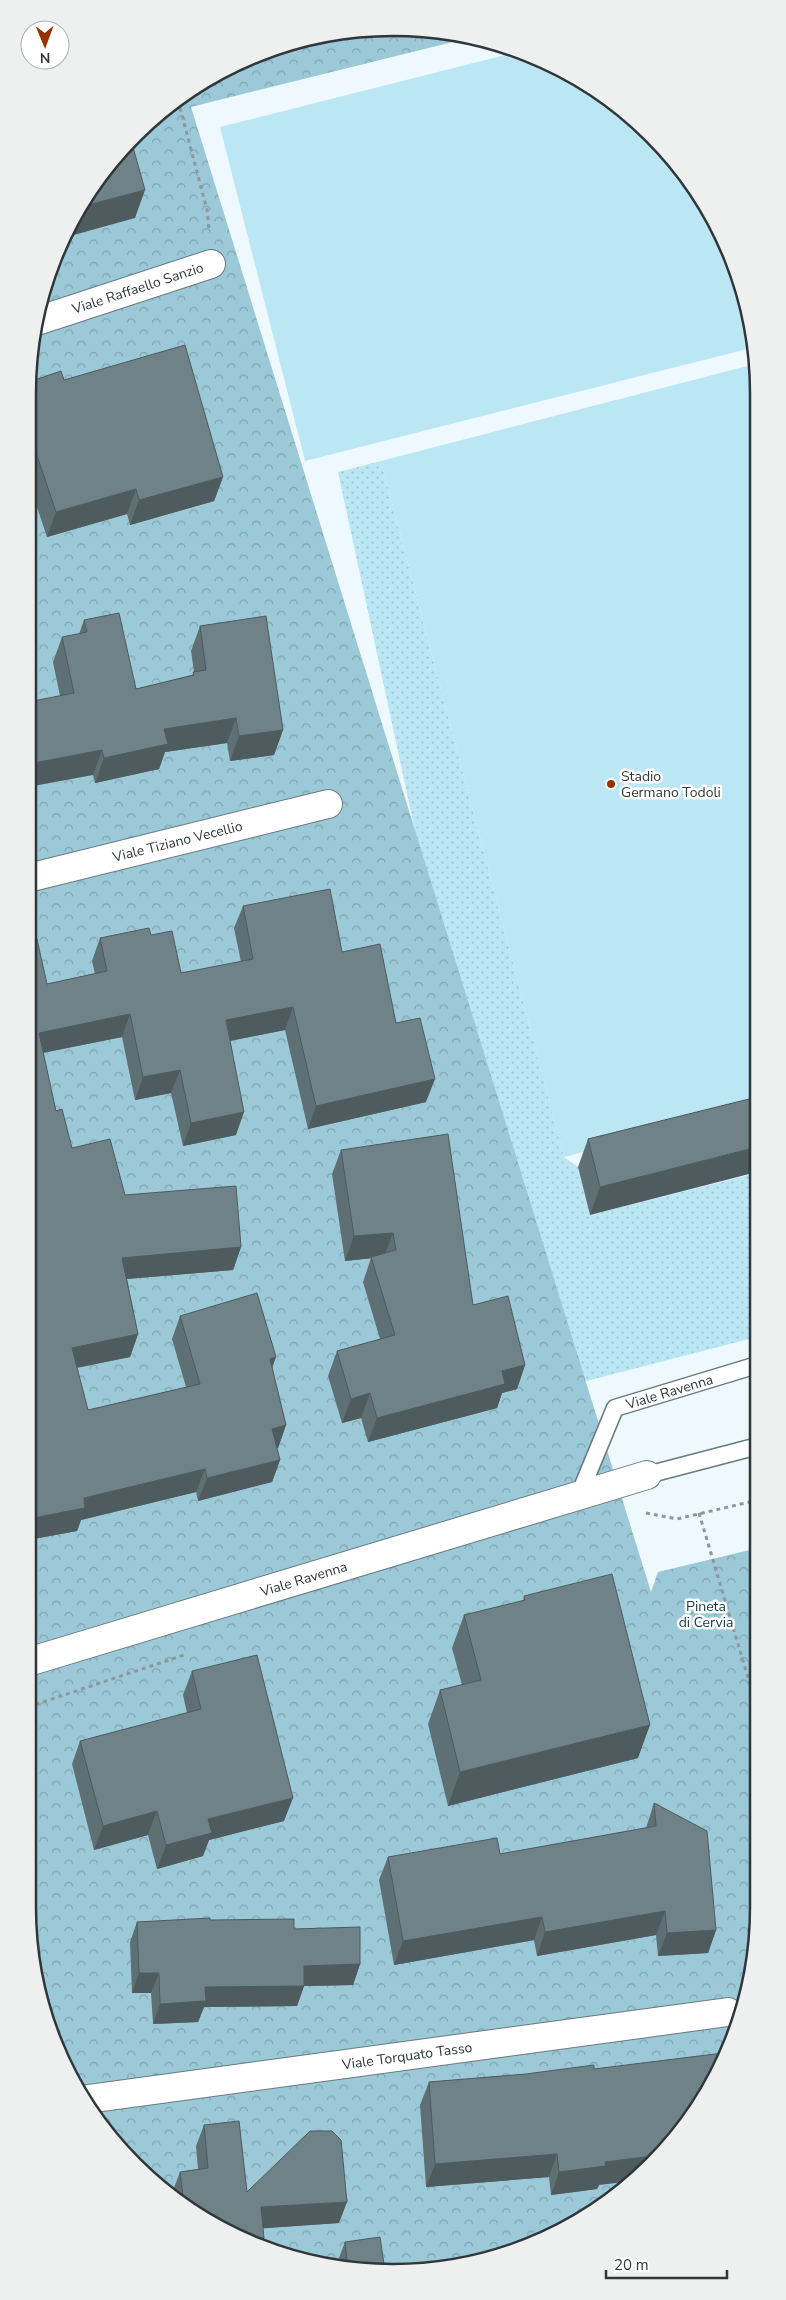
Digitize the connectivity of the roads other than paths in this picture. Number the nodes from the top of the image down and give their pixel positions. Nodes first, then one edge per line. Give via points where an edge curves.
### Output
1 (211, 264) road end
2 (44, 319) edge
3 (328, 804) dead end
4 (36, 876) edge
5 (750, 1367) edge
6 (750, 1448) edge
7 (647, 1475) joint
8 (580, 1495) junction
9 (36, 1660) edge
10 (728, 2012) dead end
11 (92, 2098) edge

1 - 2 street, Viale Raffaello Sanzio
3 - 4 street, Viale Tiziano Vecellio
5 - 8 lane, Viale Ravenna via 615,1408
6 - 7 lane, Viale Ravenna
7 - 8 street, Viale Ravenna
8 - 9 street, Viale Ravenna
10 - 11 street, Viale Torquato Tasso

